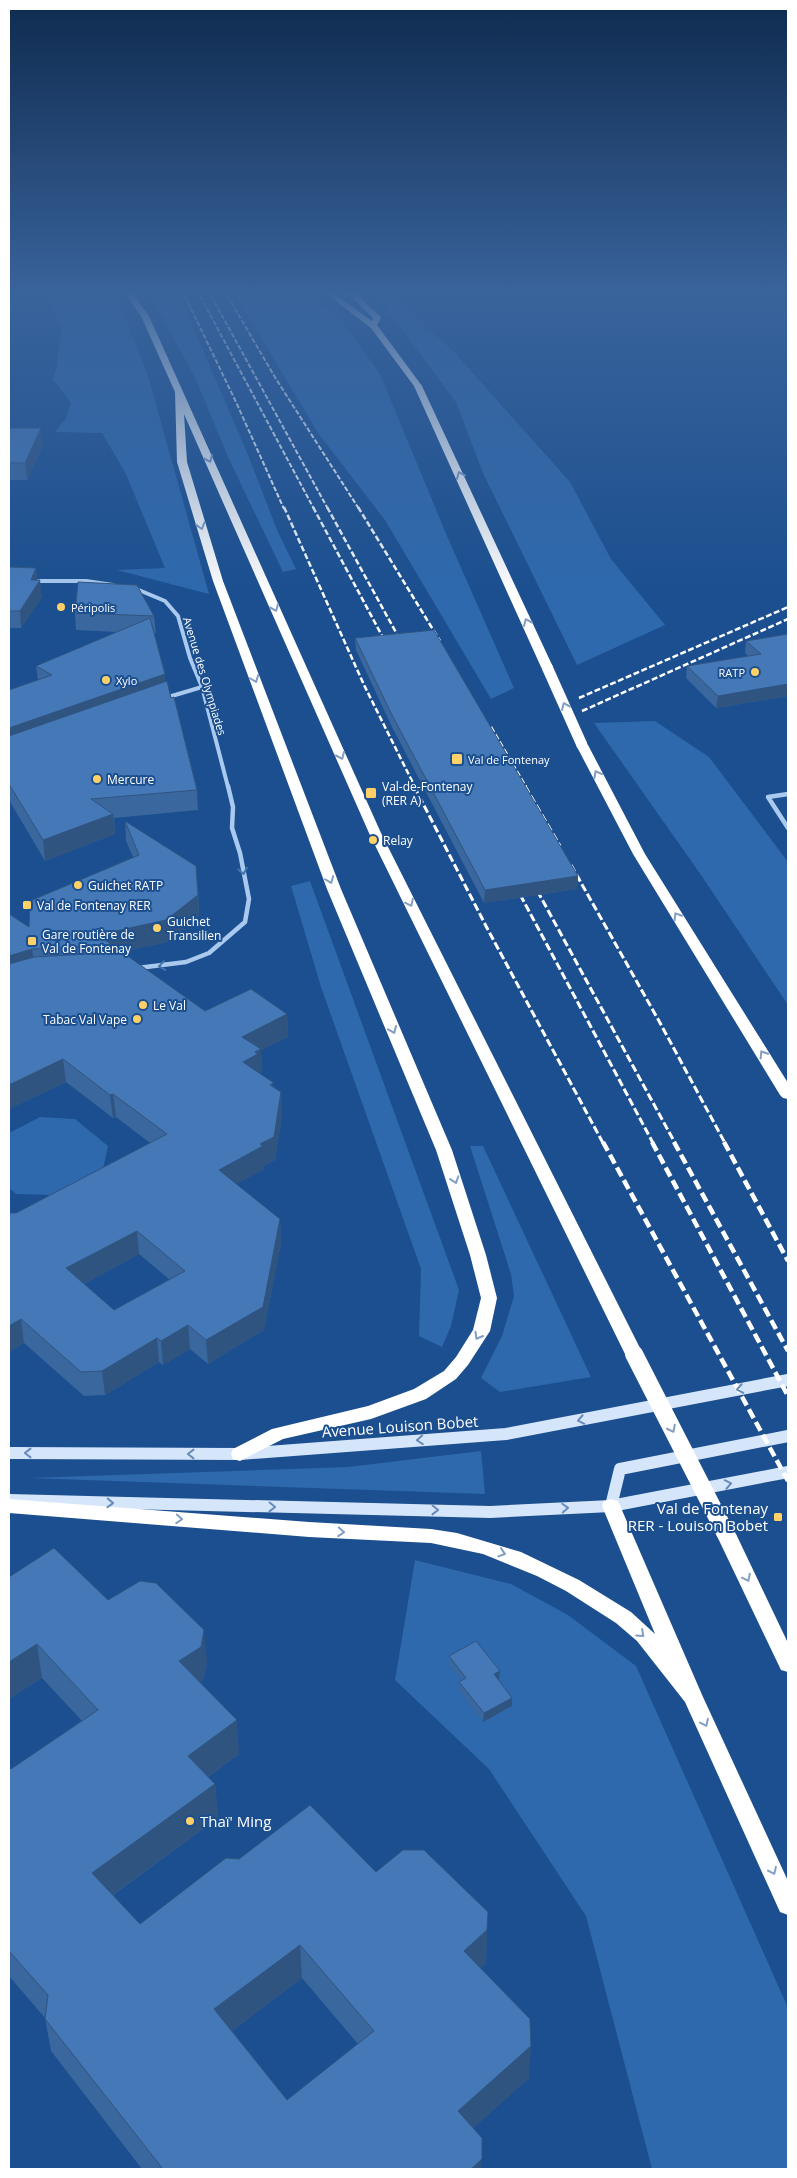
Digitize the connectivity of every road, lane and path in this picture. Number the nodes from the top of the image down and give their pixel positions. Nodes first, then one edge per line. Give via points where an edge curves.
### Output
1 (180, 392) joint
2 (421, 392) edge
3 (28, 581) edge
4 (120, 586) edge
5 (128, 587) edge
6 (202, 687) junction
7 (161, 699) edge
8 (788, 794) edge
9 (788, 828) edge
10 (131, 969) edge
11 (788, 1095) edge
12 (788, 1380) edge
13 (788, 1436) edge
14 (9, 1453) edge
15 (240, 1454) junction
16 (788, 1472) edge
17 (9, 1500) edge
18 (9, 1506) edge
19 (611, 1506) junction
20 (788, 1664) edge
21 (693, 1697) junction
22 (788, 1905) edge

1 -> 15 highway via 182,462 218,580 334,889 444,1150 489,1298 481,1331 462,1361 450,1375 420,1394 371,1412 278,1434
1 -> 20 highway, bridge via 375,833
11 -> 2 highway, bridge via 639,854 582,746
3 - 4 street via 86,581
5 - 6 street, Avenue des Olympiades via 157,596 176,610
6 - 7 street
6 -> 10 street, Avenue des Olympiades via 233,807 232,828 249,899 245,922 209,953 186,962
8 - 9 street via 768,796
12 -> 15 main road, Avenue Louison Bobet via 506,1434
13 - 19 main road via 620,1469
15 -> 14 main road, Avenue Louison Bobet
19 -> 16 main road
17 -> 19 main road via 490,1512
18 -> 21 highway via 431,1536 491,1549 552,1575 602,1603 644,1635
19 - 21 highway
21 -> 22 highway

